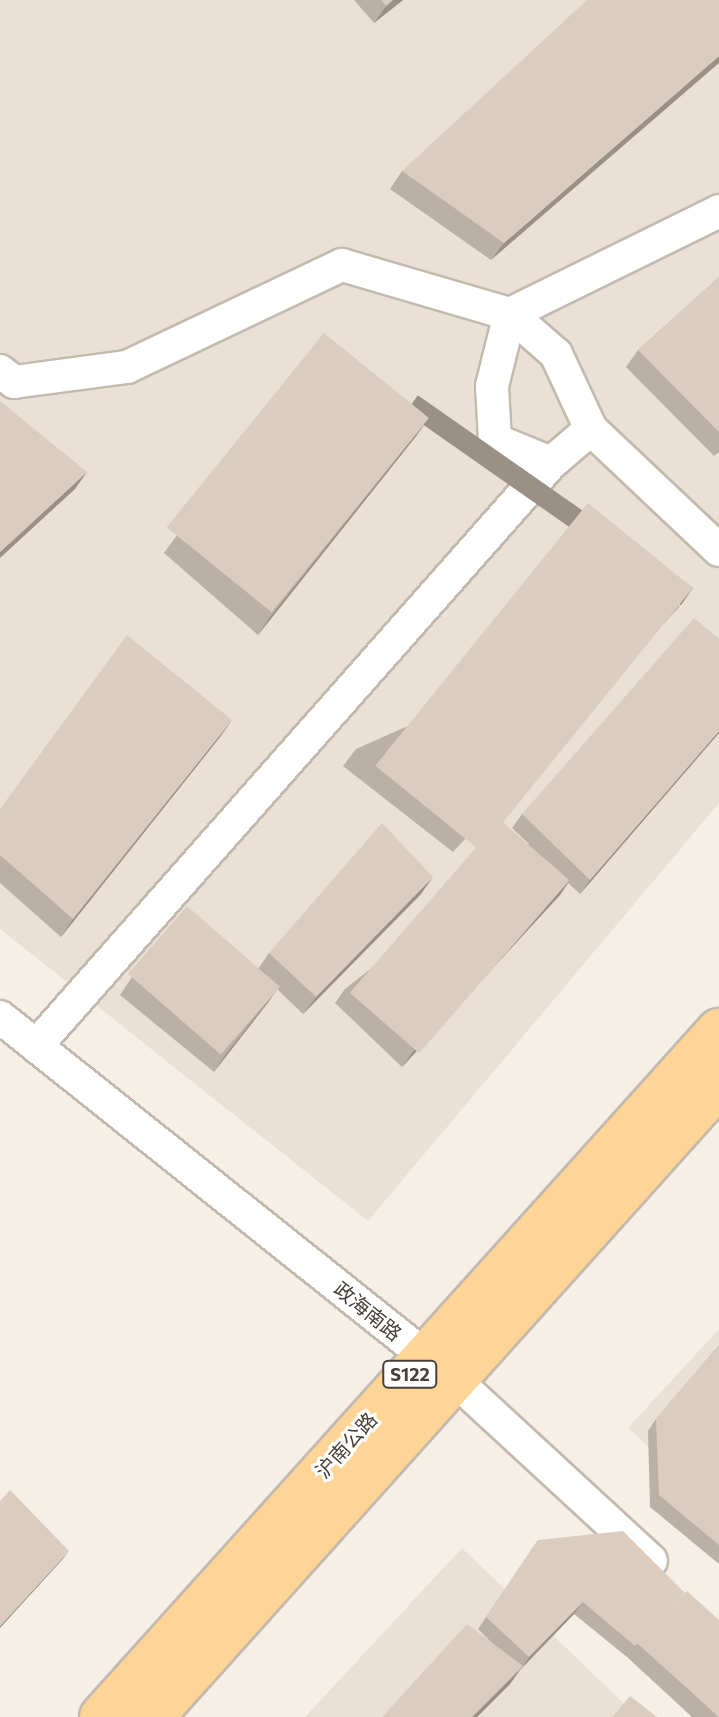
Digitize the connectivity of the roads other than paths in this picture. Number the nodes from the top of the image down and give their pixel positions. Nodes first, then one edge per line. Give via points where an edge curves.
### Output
1 (719, 211) edge
2 (510, 314) junction
3 (0, 371) edge
4 (591, 429) junction
5 (551, 463) junction
6 (719, 550) edge
7 (0, 1017) edge
8 (719, 1031) edge
9 (36, 1046) junction
10 (719, 1084) edge
11 (440, 1368) junction
12 (673, 1582) edge
13 (102, 1717) edge
14 (151, 1717) edge

1 - 2 street
2 - 3 street via 342,265 127,367 14,382
2 - 4 street via 556,354
2 - 5 street via 492,386 495,440
4 - 5 street
4 - 6 street
5 - 9 street
7 - 9 street, 政海南路
8 - 11 main road, 沪南公路 / S122
9 - 11 street, 政海南路
10 - 11 main road, 沪南公路 / S122
11 - 12 street, 政海南路
11 - 13 main road, 沪南公路 / S122
11 - 14 main road, 沪南公路 / S122

